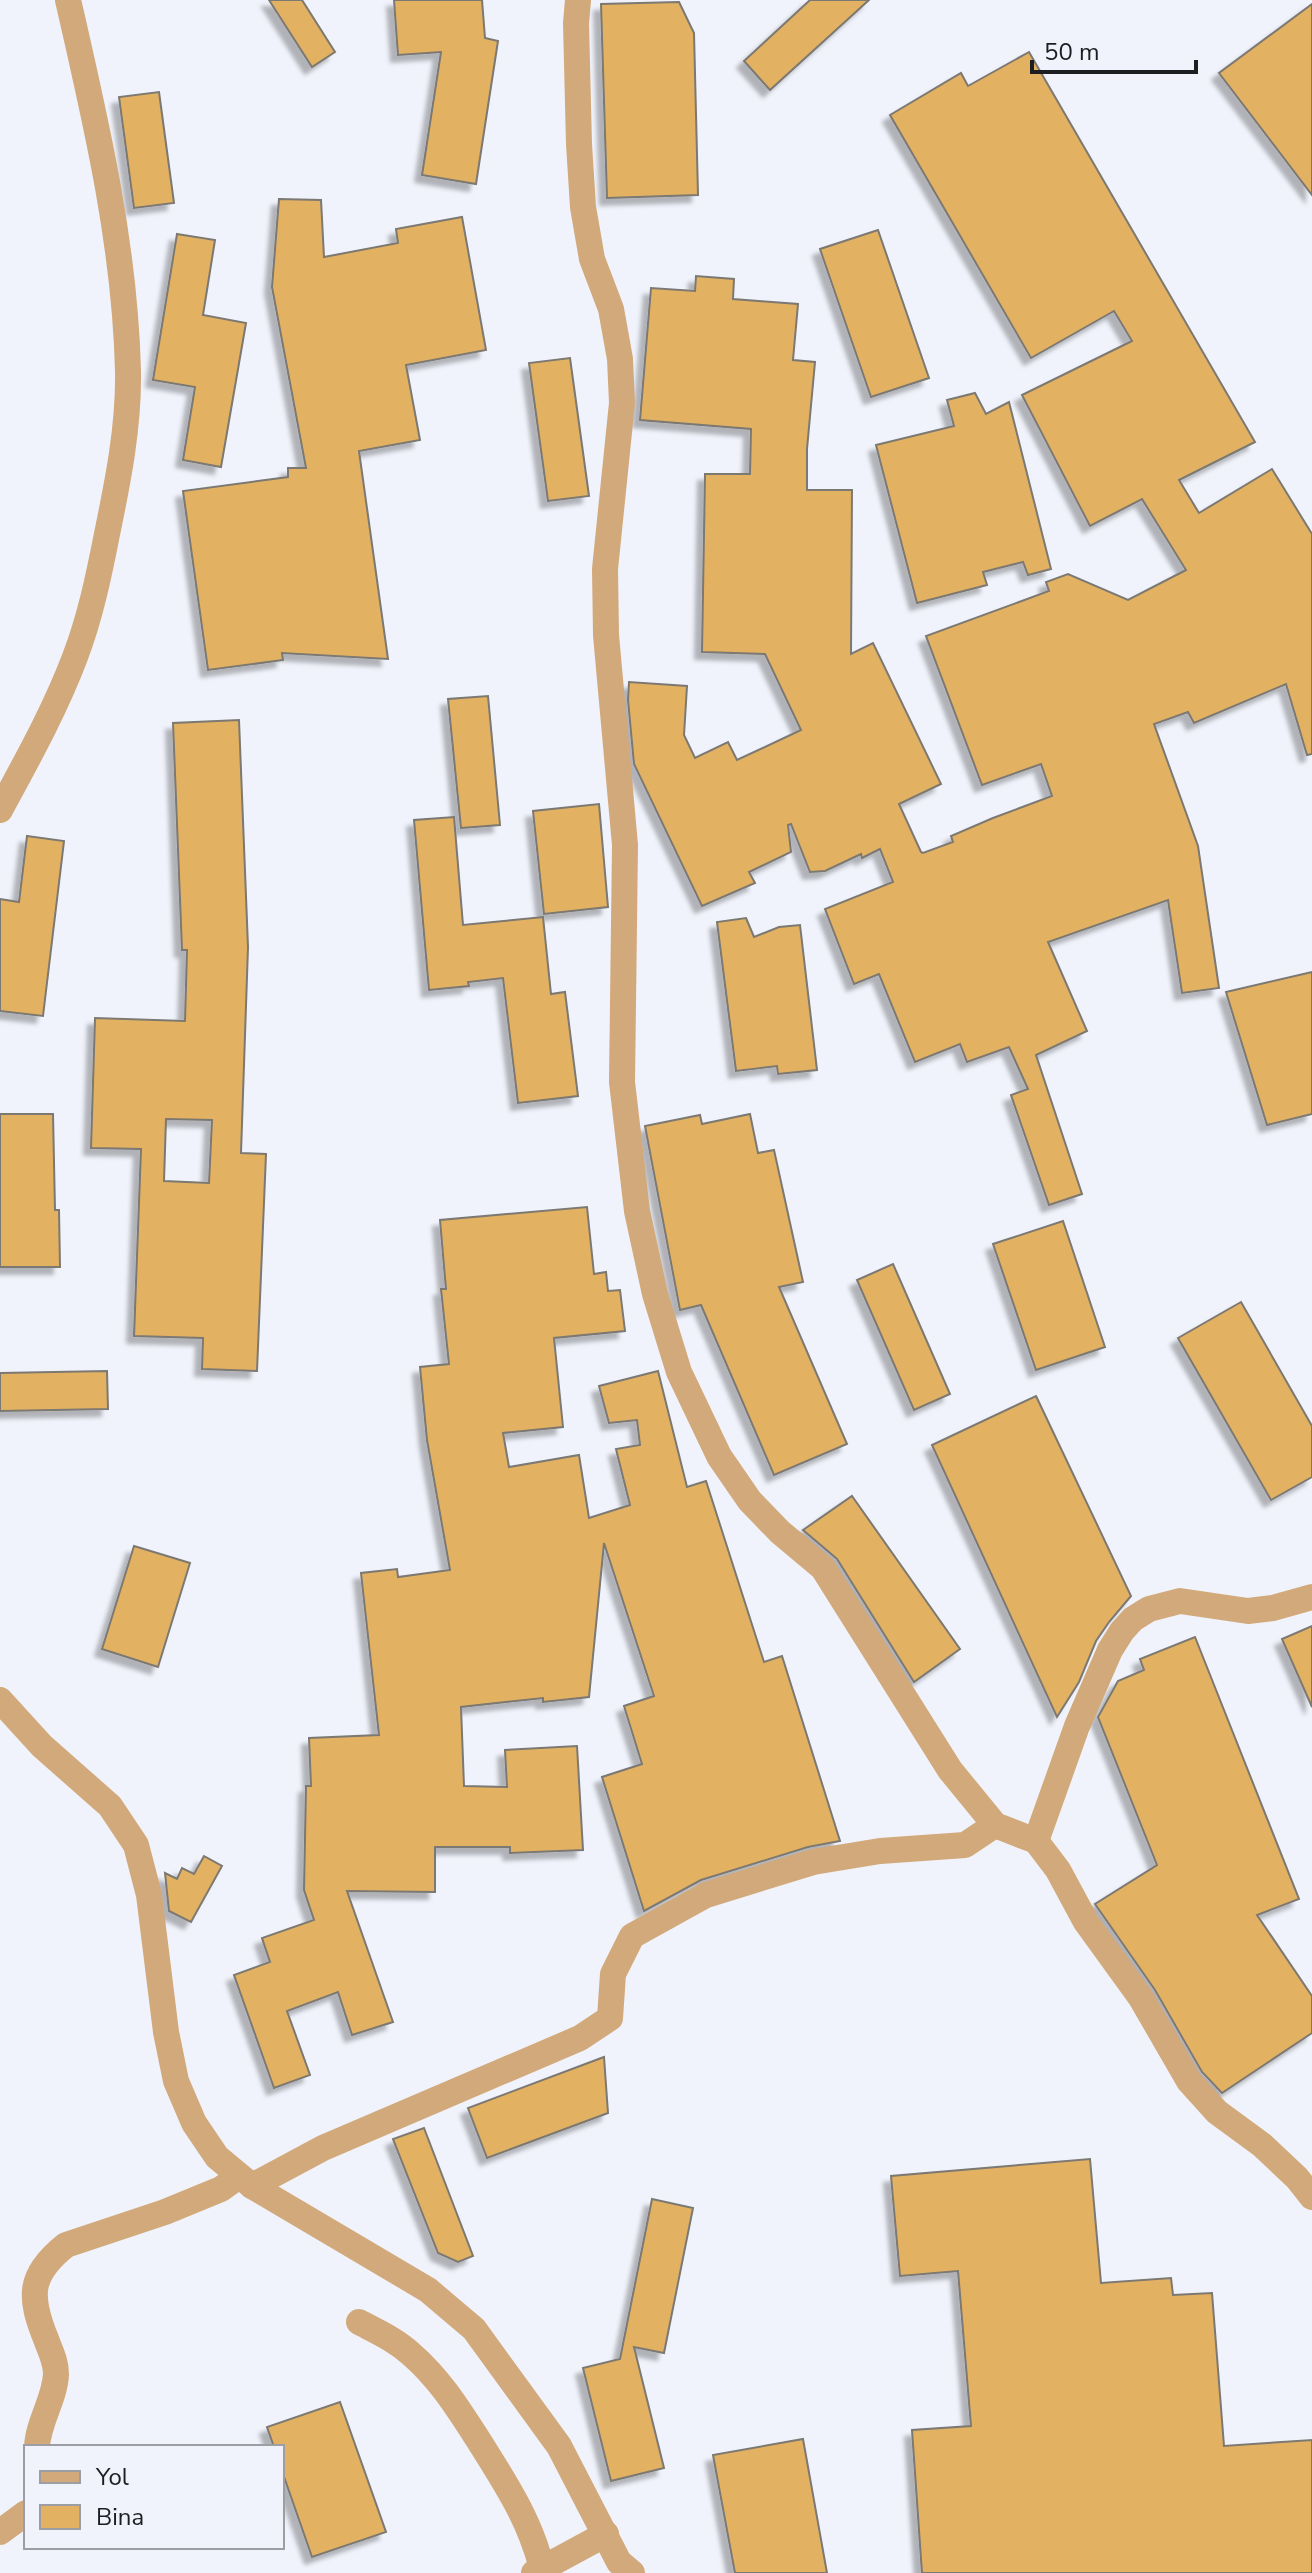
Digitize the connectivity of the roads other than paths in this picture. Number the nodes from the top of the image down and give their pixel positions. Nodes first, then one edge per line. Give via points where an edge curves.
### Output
1 (68, 0) edge
2 (578, 0) edge
3 (0, 810) edge
4 (1312, 1597) edge
5 (0, 1700) edge
6 (995, 1825) junction
7 (1036, 1841) junction
8 (246, 2181) junction
9 (1312, 2197) edge
10 (359, 2322) dead end
11 (37, 2445) edge
12 (24, 2514) edge
13 (0, 2532) edge
14 (562, 2559) edge
15 (632, 2573) edge

1 - 3 street via 120,255 128,373 121,462 100,572 76,655
2 - 6 street via 583,207 620,359 622,403 605,569 625,845 622,1082 637,1211 655,1294 679,1372 719,1456 750,1501 823,1568 950,1770
4 - 7 street via 1248,1611 1180,1601 1133,1619 1110,1650 1082,1713
5 - 8 street via 110,1806 136,1845 149,1895 176,2081 194,2123 217,2157
6 - 7 street
6 - 8 street via 965,1845 813,1862 706,1895 632,1936 613,1974 610,2018 580,2038
7 - 9 street via 1141,1998 1189,2081
8 - 11 street via 66,2245 53,2255 36,2282 34,2311 56,2370
8 - 14 street via 428,2290 474,2329 559,2446
10 - 14 street via 409,2352 450,2396 517,2502 536,2543
12 - 13 street
14 - 15 street via 619,2562

